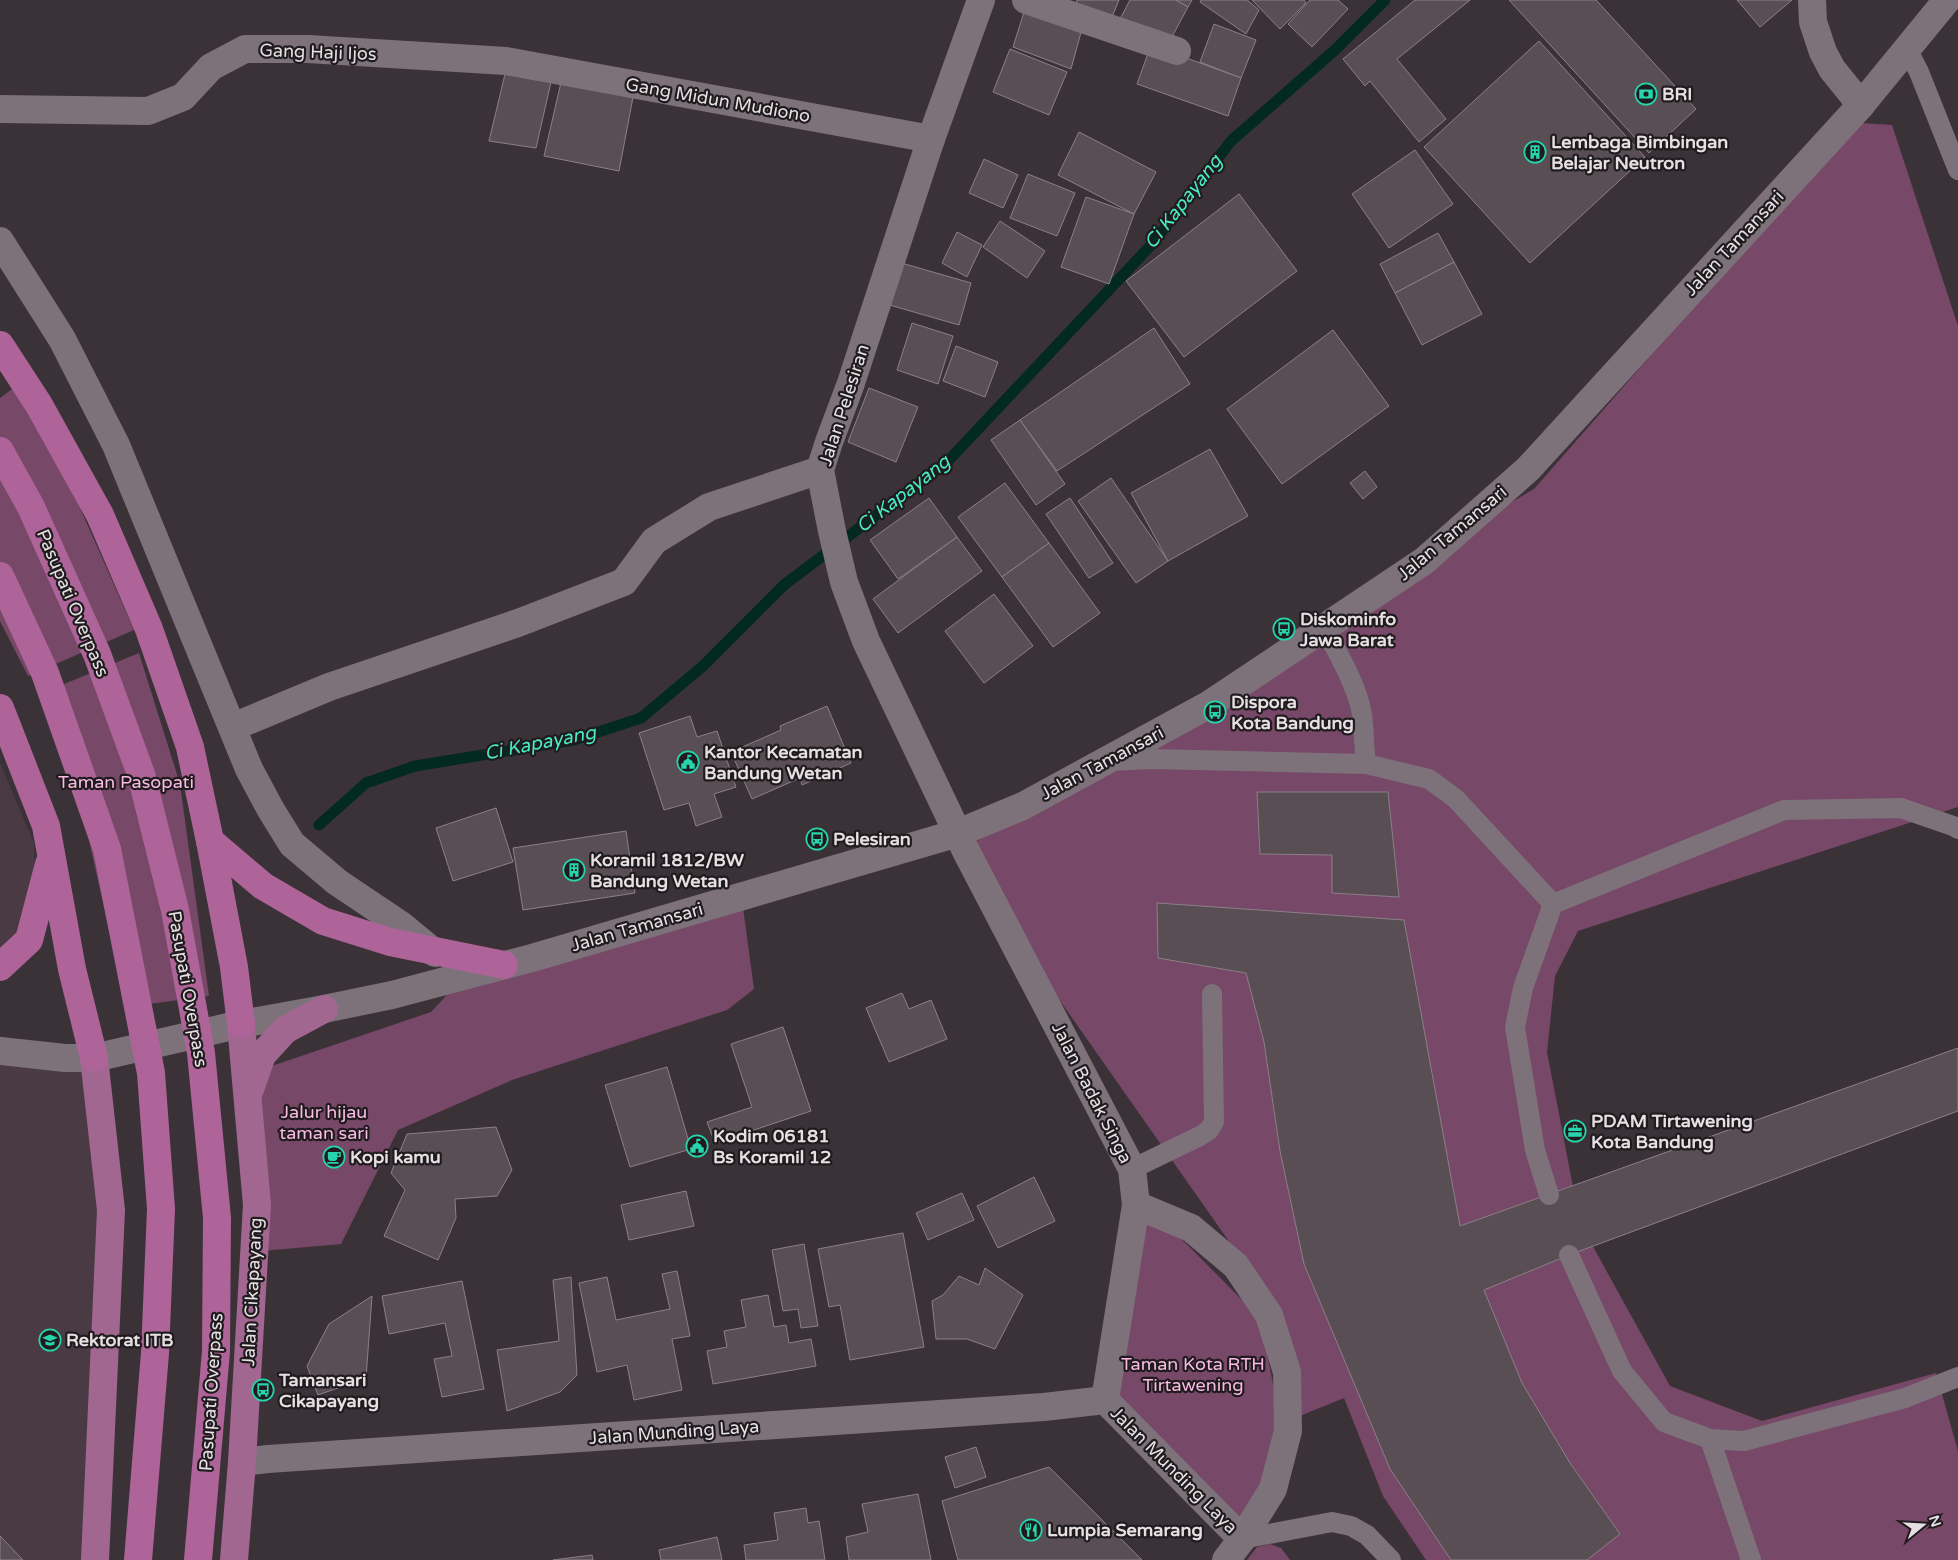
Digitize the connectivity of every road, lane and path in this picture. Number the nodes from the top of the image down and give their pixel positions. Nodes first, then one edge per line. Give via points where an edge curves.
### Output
1 (981, 0) edge
2 (1026, 0) edge
3 (1812, 0) edge
4 (1947, 0) edge
5 (1956, 0) edge
6 (1958, 7) edge
7 (1907, 49) junction
8 (1177, 51) dead end
9 (506, 62) joint
10 (1861, 105) junction
11 (0, 109) edge
12 (931, 139) junction
13 (1958, 168) edge
14 (0, 241) edge
15 (0, 345) edge
16 (0, 451) edge
17 (820, 470) junction
18 (0, 576) edge
19 (1324, 629) junction
20 (0, 708) edge
21 (233, 727) junction
22 (1108, 761) junction
23 (1366, 764) junction
24 (1958, 829) edge
25 (958, 833) junction
26 (210, 840) junction
27 (52, 856) junction
28 (1553, 904) junction
29 (435, 952) junction
30 (504, 965) junction
31 (0, 967) edge
32 (1212, 994) dead end
33 (324, 1009) junction
34 (241, 1024) junction
35 (0, 1051) edge
36 (94, 1058) junction
37 (247, 1095) junction
38 (1132, 1169) junction
39 (1549, 1194) dead end
40 (1136, 1205) junction
41 (1569, 1255) dead end
42 (1958, 1377) edge
43 (1105, 1400) junction
44 (1710, 1439) junction
45 (242, 1462) junction
46 (1234, 1549) edge
47 (95, 1560) edge
48 (138, 1560) edge
49 (198, 1560) edge
50 (234, 1560) edge
51 (1392, 1560) edge
52 (1751, 1560) edge

1 - 12 street, Jalan Pelesiran
2 - 8 street
3 - 10 street via 1813,22 1823,52 1832,69
4 - 7 street, Jalan Tamansari
5 - 6 street
7 - 10 street, Jalan Tamansari
7 - 13 lane
9 - 11 street, Gang Haji Ijos via 308,49 245,49 211,67 183,97 148,111
9 - 12 street, Gang Midun Mudiono
10 - 19 street, Jalan Tamansari via 1528,469 1424,561
12 - 17 street, Jalan Pelesiran
14 - 21 street via 62,339 116,445
15 - 26 highway via 39,405 100,515 149,629 190,747
16 - 49 highway, Pasupati Overpass via 31,507 97,654 140,774 175,910 199,1043 217,1218 216,1351
17 - 21 street via 709,507 654,541 624,582 518,623 329,687
17 - 25 street, Jalan Pelesiran via 842,572 866,641
18 - 48 highway via 45,673 107,849 151,1073 161,1209 155,1353
19 - 22 street, Jalan Tamansari via 1222,697
19 - 23 lane via 1342,662 1362,712
20 - 27 highway via 46,826
21 - 29 street via 249,769 292,844 337,882
22 - 23 lane
22 - 25 street, Jalan Tamansari via 1023,806
23 - 28 lane via 1429,779 1456,799
24 - 28 lane via 1901,808 1784,810
25 - 30 street, Jalan Tamansari
25 - 38 street, Jalan Badak Singa
26 - 29 highway via 263,886 323,921
26 - 34 highway via 234,967
27 - 31 highway via 29,940
27 - 36 highway via 72,969
28 - 39 lane via 1523,988 1515,1027 1534,1150
29 - 30 highway
30 - 33 street, Jalan Tamansari
32 - 38 lane via 1214,1122 1200,1136
33 - 34 street, Jalan Tamansari
33 - 37 main road via 286,1030 262,1055
34 - 36 street, Jalan Tamansari
34 - 37 main road, Jalan Cikapayang
35 - 36 street, Jalan Tamansari
36 - 47 main road via 111,1210
37 - 45 main road, Jalan Cikapayang via 257,1205
38 - 40 street, Jalan Badak Singa
40 - 43 street, Jalan Munding Laya
40 - 46 street via 1191,1228 1236,1266 1269,1315 1287,1372 1288,1431 1273,1489
41 - 44 lane via 1622,1371 1664,1422
42 - 44 lane via 1905,1398 1744,1441
43 - 45 street, Jalan Munding Laya via 1044,1407
43 - 46 street, Jalan Munding Laya
44 - 52 lane
45 - 50 main road, Jalan Cikapayang
46 - 51 lane via 1332,1522 1351,1526 1367,1535

